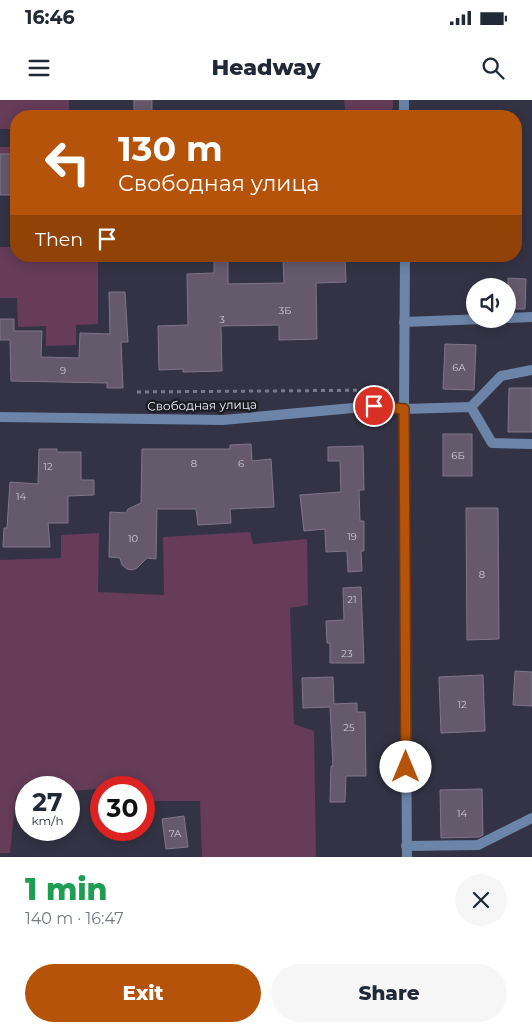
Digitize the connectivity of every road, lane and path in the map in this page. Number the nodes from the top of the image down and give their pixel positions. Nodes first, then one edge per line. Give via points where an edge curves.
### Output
1 (405, 262) edge
2 (532, 317) edge
3 (516, 318) edge
4 (466, 320) edge
5 (404, 322) junction
6 (532, 370) edge
7 (404, 390) junction
8 (138, 392) dead end
9 (471, 406) junction
10 (404, 409) junction
11 (0, 418) edge
12 (532, 444) edge
13 (532, 818) edge
14 (406, 852) edge

1 - 5 street
2 - 3 street
4 - 5 street
5 - 7 street
6 - 9 street via 501,376
7 - 8 path
7 - 10 street
9 - 10 street, Свободная улица
9 - 12 street via 492,443
10 - 11 street, Свободная улица via 374,406 223,420
10 - 14 street
13 - 14 street via 478,845

